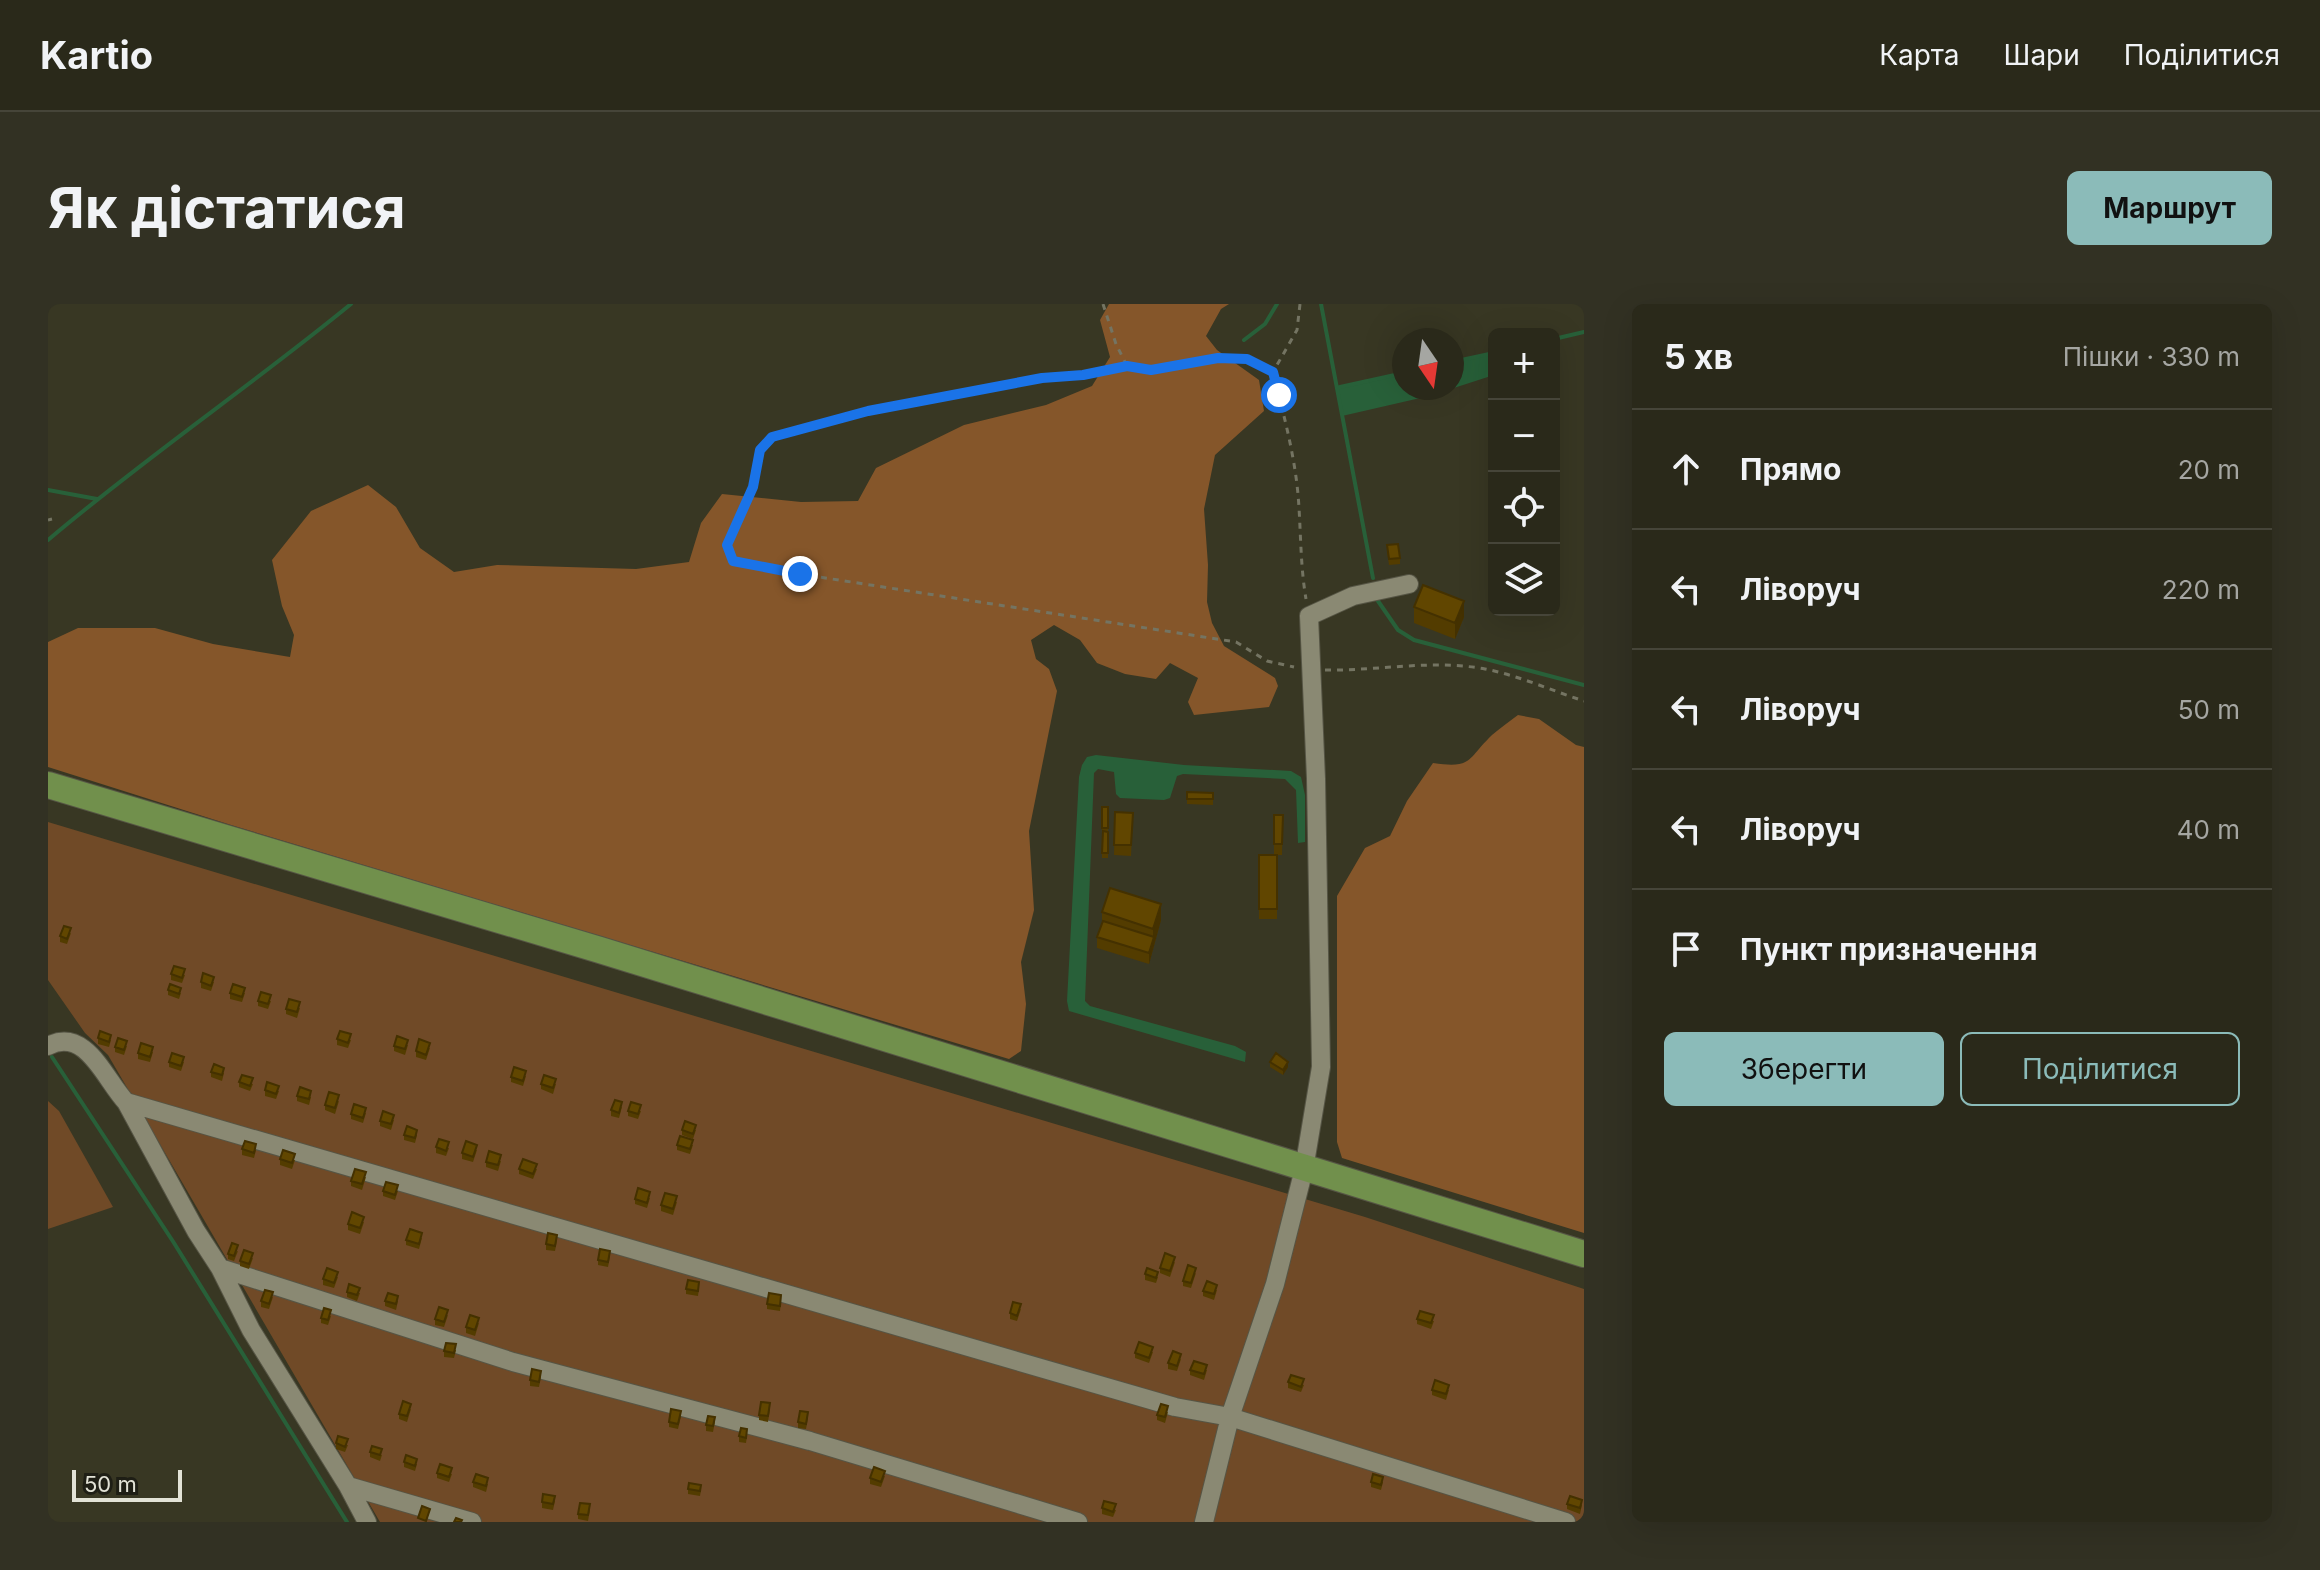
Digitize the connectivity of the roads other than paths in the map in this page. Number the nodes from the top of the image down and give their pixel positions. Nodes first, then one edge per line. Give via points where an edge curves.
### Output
1 (1409, 584) dead end
2 (48, 785) edge
3 (48, 1046) edge
4 (126, 1102) junction
5 (1304, 1169) junction
6 (1584, 1254) edge
7 (220, 1268) junction
8 (1230, 1417) junction
9 (348, 1486) junction
10 (367, 1522) edge
11 (472, 1522) edge
12 (1078, 1522) edge
13 (1204, 1522) edge
14 (1566, 1522) edge

1 - 5 street via 1353,596 1309,616 1321,1067
2 - 5 highway
3 - 4 street via 59,1040 73,1042 89,1053
4 - 7 street
4 - 8 street via 1175,1407
5 - 6 highway
5 - 8 street via 1275,1284
7 - 9 street via 251,1330
7 - 12 street via 513,1362 810,1441
8 - 13 street
8 - 14 street
9 - 10 street
9 - 11 street

